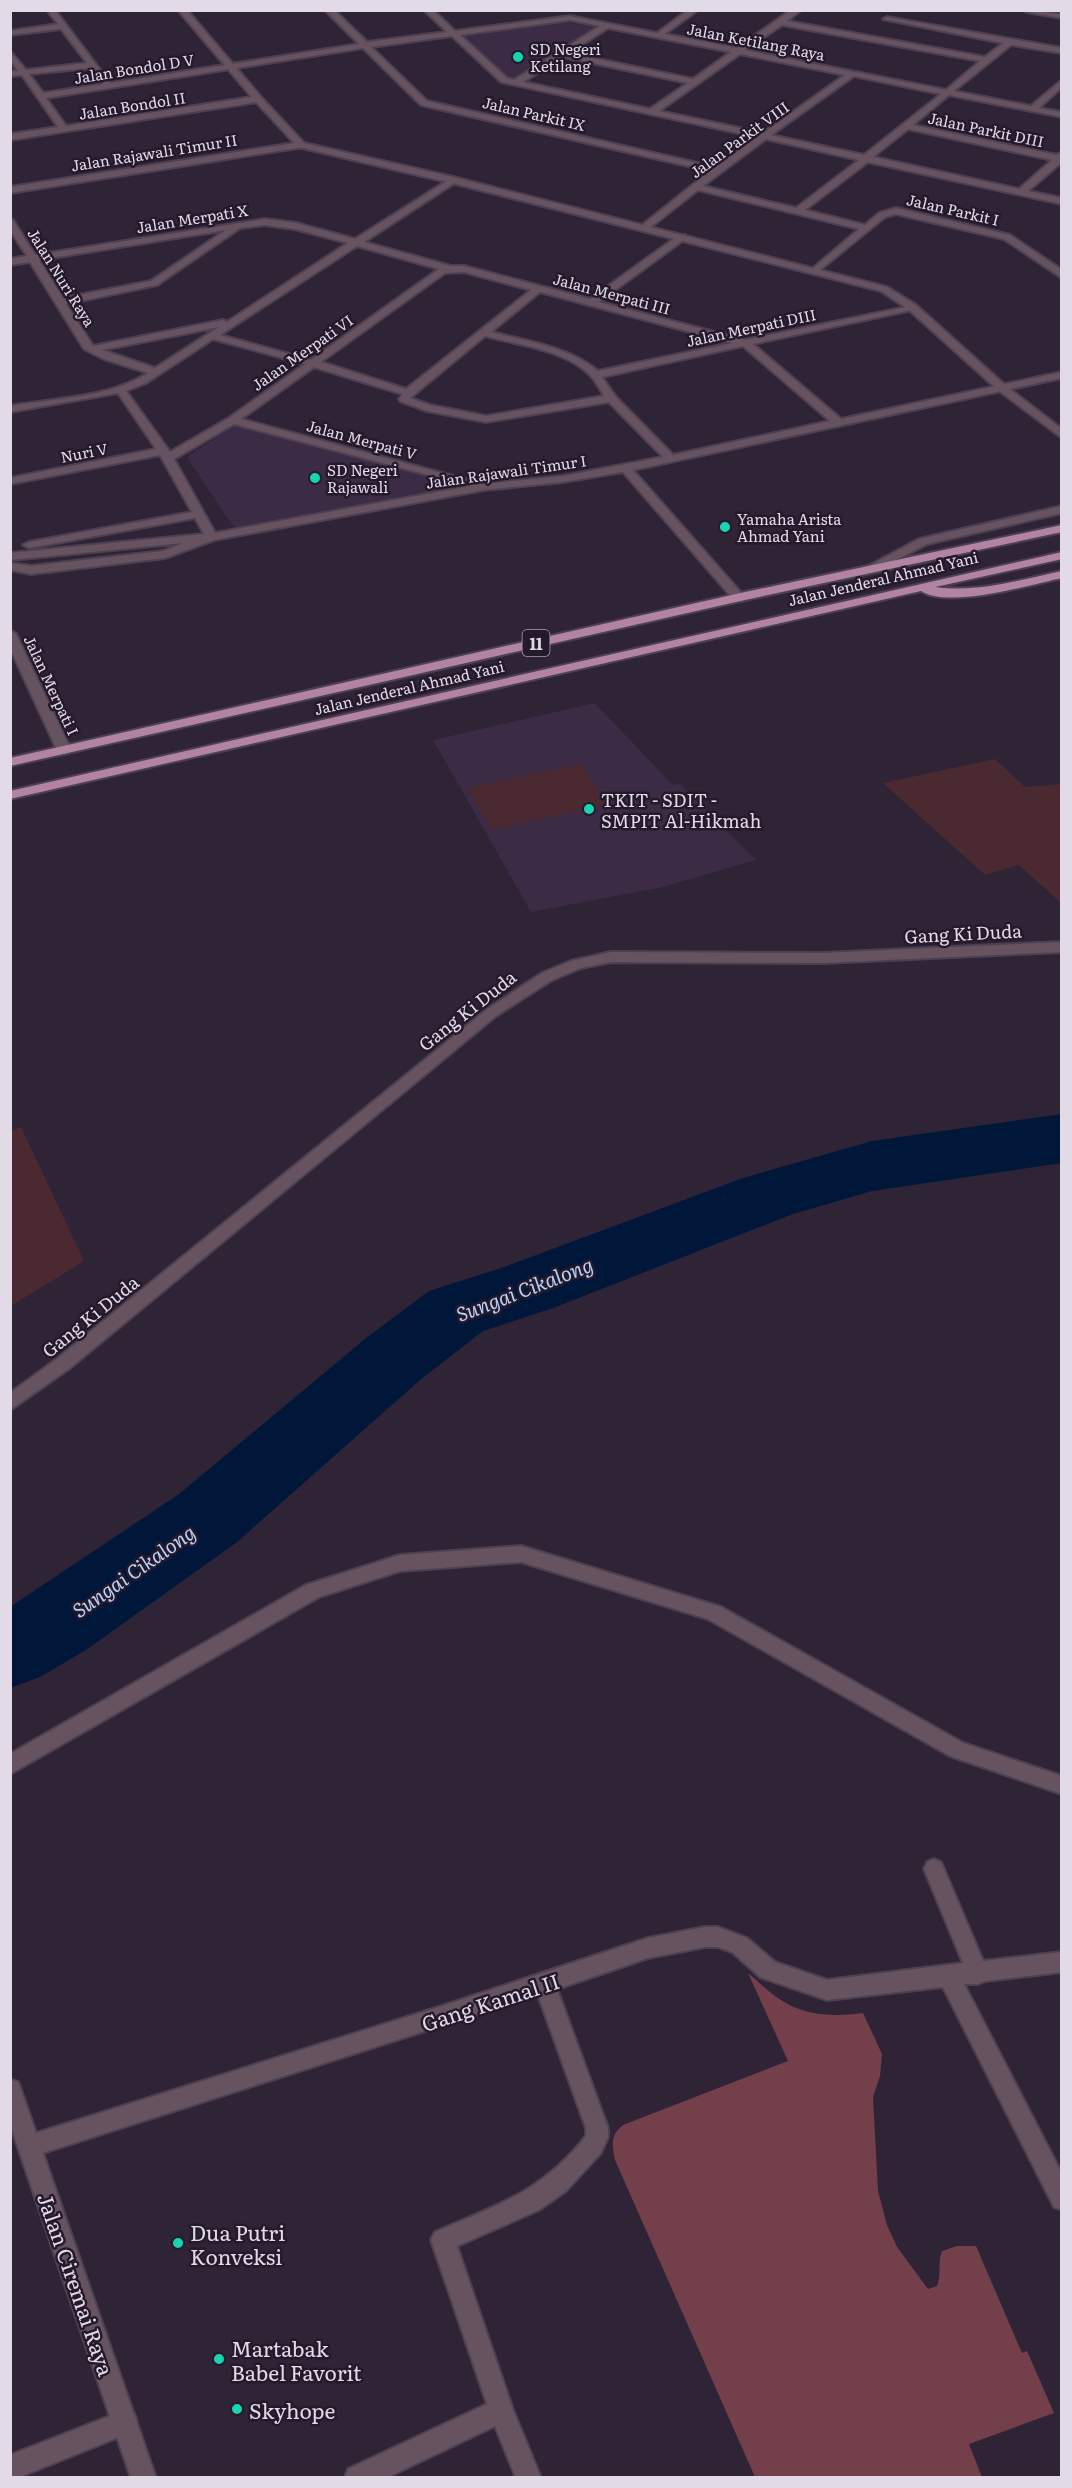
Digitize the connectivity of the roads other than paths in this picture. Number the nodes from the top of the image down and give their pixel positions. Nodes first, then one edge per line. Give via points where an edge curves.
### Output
1 (51, 10) edge
2 (182, 10) edge
3 (329, 10) edge
4 (428, 10) edge
5 (694, 10) edge
6 (797, 10) edge
7 (900, 10) edge
8 (1027, 10) edge
9 (1062, 16) edge
10 (781, 22) junction
11 (609, 24) junction
12 (62, 26) junction
13 (10, 33) edge
14 (455, 33) junction
15 (659, 35) junction
16 (1009, 42) junction
17 (366, 45) junction
18 (1062, 51) edge
19 (740, 52) junction
20 (10, 53) edge
21 (562, 54) junction
22 (986, 60) junction
23 (92, 65) junction
24 (231, 67) junction
25 (24, 72) junction
26 (10, 74) edge
27 (852, 74) junction
28 (695, 82) junction
29 (1062, 82) edge
30 (515, 83) junction
31 (108, 85) junction
32 (948, 92) junction
33 (41, 96) junction
34 (258, 99) junction
35 (1033, 109) junction
36 (652, 112) junction
37 (1062, 115) edge
38 (906, 126) junction
39 (64, 129) junction
40 (765, 136) junction
41 (10, 137) edge
42 (301, 145) junction
43 (1060, 157) edge
44 (867, 158) junction
45 (717, 170) junction
46 (453, 180) junction
47 (697, 187) junction
48 (10, 190) edge
49 (1021, 192) junction
50 (1062, 201) edge
51 (799, 210) junction
52 (10, 222) edge
53 (240, 225) junction
54 (644, 228) junction
55 (867, 228) junction
56 (682, 237) junction
57 (354, 242) junction
58 (33, 258) junction
59 (10, 262) edge
60 (451, 269) junction
61 (815, 272) junction
62 (1062, 275) edge
63 (538, 289) junction
64 (60, 302) junction
65 (591, 303) junction
66 (912, 307) junction
67 (234, 321) junction
68 (484, 333) junction
69 (212, 336) junction
70 (745, 343) junction
71 (92, 349) junction
72 (312, 363) junction
73 (156, 372) junction
74 (596, 375) junction
75 (1062, 375) edge
76 (1002, 388) junction
77 (120, 389) junction
78 (408, 393) junction
79 (611, 398) junction
80 (10, 409) edge
81 (233, 420) junction
82 (838, 422) junction
83 (1062, 435) edge
84 (165, 455) junction
85 (669, 457) junction
86 (626, 468) junction
87 (10, 481) edge
88 (484, 487) junction
89 (1062, 509) edge
90 (199, 514) junction
91 (1062, 528) edge
92 (211, 537) junction
93 (10, 548) edge
94 (1062, 555) edge
95 (10, 557) edge
96 (10, 566) edge
97 (869, 569) junction
98 (1062, 574) edge
99 (915, 588) junction
100 (739, 598) junction
101 (10, 634) edge
102 (64, 750) junction
103 (10, 762) edge
104 (10, 795) edge
105 (1062, 947) edge
106 (10, 1403) edge
107 (10, 1766) edge
108 (1062, 1785) edge
109 (934, 1869) dead end
110 (1062, 1962) edge
111 (978, 1974) junction
112 (949, 1977) junction
113 (544, 1983) junction
114 (10, 2090) edge
115 (21, 2132) edge
116 (1062, 2199) edge
117 (501, 2410) junction
118 (125, 2422) junction
119 (10, 2468) edge
120 (144, 2478) edge
121 (357, 2478) edge
122 (529, 2478) edge

1 - 12 street
2 - 24 street
3 - 17 street, Jalan Parkit IX
4 - 14 street
5 - 15 street
6 - 10 street
7 - 16 street via 884,22
8 - 9 street
10 - 19 street
10 - 22 street via 869,34
11 - 14 street, Jalan Ketilang Raya via 558,18
11 - 15 street, Jalan Ketilang Raya
11 - 21 street
12 - 13 street
12 - 23 street
14 - 17 street, Jalan Ketilang Raya
14 - 30 street via 497,75
15 - 19 street, Jalan Ketilang Raya
16 - 18 street
16 - 22 street
17 - 24 street, Jalan Ketilang Raya
17 - 45 street, Jalan Parkit IX via 424,103
19 - 27 street, Jalan Ketilang Raya
19 - 28 street
20 - 25 street
21 - 28 street
21 - 30 street
22 - 32 street
23 - 25 street
23 - 31 street
24 - 31 street, Jalan Bondol D V
24 - 34 street
25 - 26 street
25 - 33 street
27 - 32 street, Jalan Ketilang Raya
27 - 40 street, Jalan Parkit VIII
28 - 36 street
29 - 35 street
30 - 36 street
31 - 33 street, Jalan Bondol D V
32 - 35 street, Jalan Ketilang Raya
32 - 38 street
33 - 39 street
34 - 39 street, Jalan Bondol II
34 - 42 street
35 - 37 street, Jalan Ketilang Raya
36 - 40 street
38 - 43 street, Jalan Parkit DIII
38 - 44 street
39 - 41 street, Jalan Bondol II
40 - 44 street
40 - 45 street, Jalan Parkit VIII
42 - 46 street
42 - 48 street, Jalan Rajawali Timur II
43 - 49 street
44 - 49 street
44 - 51 street
45 - 47 street, Jalan Parkit VIII
46 - 54 street
46 - 57 street
47 - 51 street
47 - 54 street, Jalan Parkit VIII
49 - 50 street
51 - 55 street
52 - 58 street, Jalan Nuri Raya
53 - 57 street, Jalan Merpati X via 279,223
53 - 58 street, Jalan Merpati X
53 - 64 street via 154,283
54 - 56 street
55 - 61 street, Jalan Parkit I
55 - 62 street, Jalan Parkit I via 882,215 896,211 996,234 1007,237
56 - 61 street
56 - 65 street
57 - 60 street, Jalan Merpati III
57 - 67 street
58 - 59 street, Jalan Merpati X
58 - 64 street, Jalan Nuri Raya
60 - 63 street, Jalan Merpati III
60 - 72 street, Jalan Merpati VI via 442,271
61 - 66 street via 884,289
63 - 65 street, Jalan Merpati III
63 - 68 street
64 - 71 street, Jalan Nuri Raya
65 - 70 street, Jalan Merpati III
66 - 70 street, Jalan Merpati DIII
66 - 76 street
67 - 69 street
67 - 71 street
68 - 74 street via 570,357
68 - 78 street
69 - 72 street
69 - 73 street
70 - 74 street, Jalan Merpati DIII
70 - 82 street, Jalan Merpati III
71 - 73 street, Jalan Nuri Raya
72 - 78 street
72 - 81 street, Jalan Merpati VI
73 - 77 street
74 - 79 street
75 - 76 street, Jalan Rajawali Timur I
76 - 82 street, Jalan Rajawali Timur I
76 - 83 street
77 - 80 street
77 - 84 street
78 - 79 street via 404,399 407,401 486,419
79 - 85 street
81 - 84 street, Jalan Merpati VI
81 - 88 street, Jalan Merpati V
82 - 85 street, Jalan Rajawali Timur I
84 - 87 street, Nuri V
84 - 90 street
85 - 86 street, Jalan Rajawali Timur I
86 - 88 street, Jalan Rajawali Timur I
86 - 100 street
88 - 92 street, Jalan Rajawali Timur I
89 - 97 street via 923,541
90 - 92 street
90 - 93 street
91 - 97 highway, Jalan Jenderal Ahmad Yani / 11
92 - 95 street, Jalan Rajawali Timur I
92 - 96 street via 165,554 31,570
94 - 99 highway, Jalan Jenderal Ahmad Yani / 11
97 - 100 highway, Jalan Jenderal Ahmad Yani / 11
98 - 99 highway via 960,594
99 - 104 highway, Jalan Jenderal Ahmad Yani / 11
100 - 102 highway, Jalan Jenderal Ahmad Yani / 11
101 - 102 street, Jalan Merpati I
102 - 103 highway, Jalan Jenderal Ahmad Yani / 11
105 - 106 street, Gang Ki Duda via 823,958 611,957 559,969 491,1013
107 - 108 street via 313,1591 400,1563 521,1554 714,1613 957,1750
109 - 111 street
110 - 111 street, Gang Kamal II
111 - 112 street, Gang Kamal II
112 - 113 street, Gang Kamal II via 827,1990 768,1970 739,1945 705,1937 648,1948
112 - 116 street
113 - 115 street, Gang Kamal II
113 - 117 street via 597,2137 558,2184 531,2202 443,2240
114 - 115 street, Jalan Ciremai Raya
115 - 118 street, Jalan Ciremai Raya
117 - 121 street
117 - 122 street
118 - 119 street
118 - 120 street, Jalan Ciremai Raya

